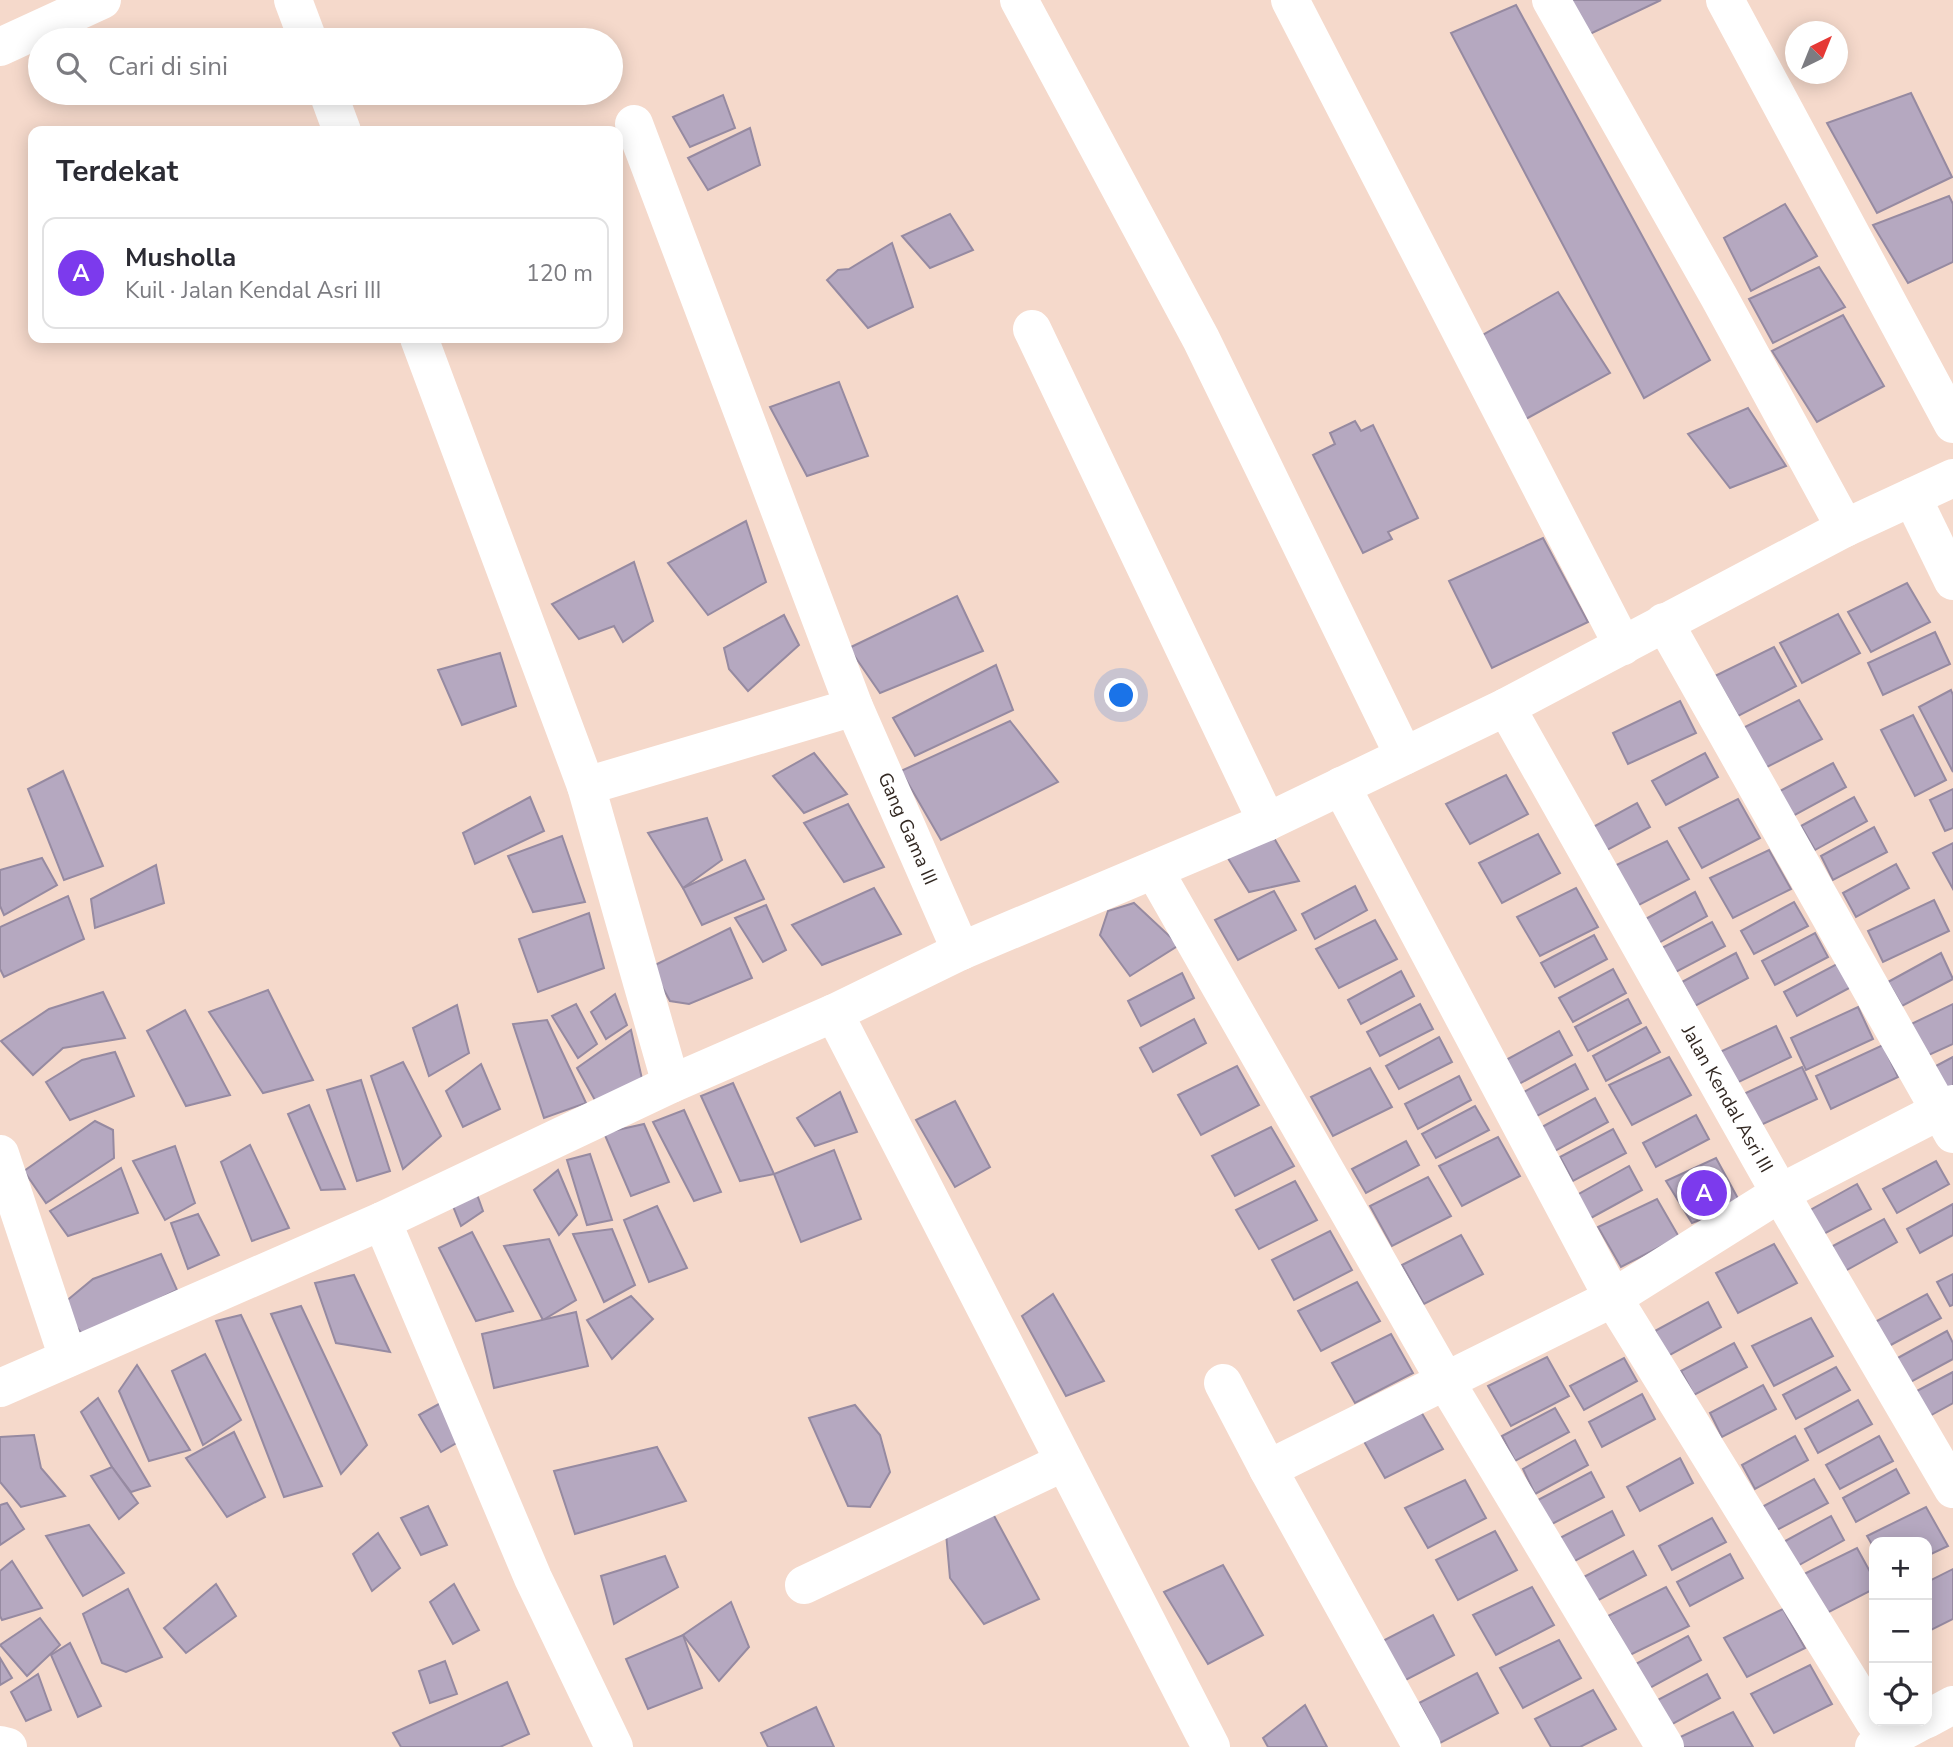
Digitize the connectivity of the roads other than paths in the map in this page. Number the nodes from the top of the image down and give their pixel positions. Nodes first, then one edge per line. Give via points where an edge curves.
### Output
1 (102, 0) edge
2 (293, 0) edge
3 (1019, 0) edge
4 (1290, 0) edge
5 (1551, 0) edge
6 (1725, 0) edge
7 (41, 28) edge
8 (304, 28) edge
9 (28, 34) edge
10 (0, 47) edge
11 (332, 105) edge
12 (634, 124) dead end
13 (340, 126) edge
14 (1032, 329) dead end
15 (421, 343) edge
16 (1953, 424) edge
17 (1953, 478) edge
18 (1912, 497) junction
19 (1845, 528) junction
20 (1953, 581) edge
21 (1664, 622) junction
22 (1623, 646) junction
23 (855, 707) junction
24 (1506, 707) junction
25 (1404, 756) junction
26 (586, 786) junction
27 (1341, 786) junction
28 (1267, 822) junction
29 (1154, 870) junction
30 (961, 951) junction
31 (834, 1013) junction
32 (671, 1084) junction
33 (1948, 1116) edge
34 (0, 1154) edge
35 (1780, 1193) junction
36 (382, 1221) junction
37 (1613, 1298) junction
38 (68, 1358) junction
39 (1446, 1382) junction
40 (1223, 1383) dead end
41 (0, 1388) edge
42 (1064, 1462) junction
43 (1268, 1469) junction
44 (1953, 1489) edge
45 (804, 1586) dead end
46 (1953, 1705) edge
47 (1932, 1716) edge
48 (1901, 1726) edge
49 (1877, 1732) edge
50 (0, 1745) edge
51 (8, 1747) edge
52 (614, 1747) edge
53 (1211, 1747) edge
54 (1422, 1747) edge
55 (1665, 1747) edge

1 - 7 street
2 - 8 street
3 - 25 street via 1201,339
4 - 22 street
5 - 19 street
6 - 16 street
9 - 10 street
11 - 13 street
12 - 23 street, Gang Gama III
14 - 28 street
15 - 26 street
17 - 18 street
18 - 19 street
18 - 20 street
19 - 21 street
21 - 22 street
21 - 33 street
22 - 24 street
23 - 26 street
23 - 30 street, Gang Gama III
24 - 25 street
24 - 35 street, Jalan Kendal Asri III
25 - 27 street
26 - 32 street
27 - 28 street
27 - 37 street
28 - 29 street
29 - 30 street
29 - 39 street
30 - 31 street
31 - 32 street
31 - 42 street
32 - 36 street
33 - 35 street
34 - 38 street
35 - 37 street
35 - 44 street, Jalan Kendal Asri III
36 - 38 street
36 - 52 street via 533,1578
37 - 39 street
37 - 49 street
38 - 41 street
39 - 43 street
39 - 55 street
40 - 43 street
42 - 45 street
42 - 53 street
43 - 54 street
46 - 47 street
48 - 49 street
50 - 51 street

